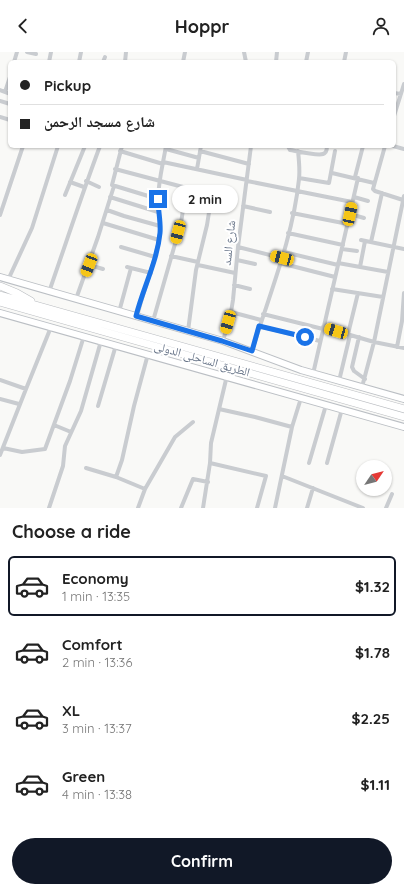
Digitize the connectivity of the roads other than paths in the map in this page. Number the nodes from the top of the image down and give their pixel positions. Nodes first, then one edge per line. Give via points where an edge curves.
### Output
1 (27, 52) edge
2 (36, 54) dead end
3 (105, 57) dead end
4 (104, 60) edge
5 (404, 84) edge
6 (0, 90) edge
7 (8, 93) edge
8 (396, 93) edge
9 (401, 94) junction
10 (396, 110) edge
11 (22, 148) edge
12 (57, 148) edge
13 (84, 148) edge
14 (99, 148) edge
15 (121, 148) edge
16 (165, 148) edge
17 (168, 148) edge
18 (201, 148) edge
19 (251, 148) edge
20 (289, 148) edge
21 (327, 148) edge
22 (363, 148) edge
23 (384, 148) edge
24 (120, 151) junction
25 (200, 151) junction
26 (298, 151) junction
27 (335, 151) dead end
28 (199, 158) junction
29 (163, 163) junction
30 (249, 164) junction
31 (115, 169) junction
32 (197, 169) junction
33 (332, 173) junction
34 (299, 178) junction
35 (356, 178) junction
36 (86, 181) junction
37 (159, 181) junction
38 (247, 181) junction
39 (70, 182) junction
40 (374, 183) junction
41 (114, 186) junction
42 (84, 187) junction
43 (99, 187) dead end
44 (213, 187) dead end
45 (297, 191) junction
46 (382, 193) junction
47 (65, 195) dead end
48 (110, 197) junction
49 (354, 197) junction
50 (404, 198) edge
51 (0, 199) edge
52 (158, 199) junction
53 (5, 201) junction
54 (368, 201) dead end
55 (352, 202) junction
56 (243, 206) junction
57 (107, 210) junction
58 (158, 212) junction
59 (270, 212) dead end
60 (292, 213) junction
61 (350, 214) junction
62 (0, 215) edge
63 (364, 218) dead end
64 (103, 223) junction
65 (348, 224) junction
66 (160, 226) junction
67 (288, 233) junction
68 (159, 240) junction
69 (372, 242) junction
70 (121, 247) dead end
71 (238, 247) junction
72 (342, 247) junction
73 (393, 247) junction
74 (404, 249) edge
75 (357, 251) dead end
76 (284, 252) junction
77 (172, 256) junction
78 (155, 257) junction
79 (237, 260) junction
80 (281, 260) junction
81 (198, 264) junction
82 (255, 264) dead end
83 (338, 264) junction
84 (89, 265) junction
85 (360, 267) junction
86 (103, 270) dead end
87 (388, 272) junction
88 (151, 273) junction
89 (235, 273) junction
90 (0, 277) edge
91 (335, 277) junction
92 (8, 280) junction
93 (234, 285) junction
94 (0, 286) edge
95 (250, 289) dead end
96 (332, 289) junction
97 (49, 292) junction
98 (358, 293) junction
99 (404, 293) edge
100 (0, 295) edge
101 (383, 297) junction
102 (76, 299) junction
103 (0, 302) edge
104 (38, 306) junction
105 (119, 312) junction
106 (231, 312) junction
107 (0, 313) edge
108 (263, 314) junction
109 (136, 316) junction
110 (261, 320) junction
111 (153, 321) junction
112 (259, 326) junction
113 (51, 327) junction
114 (323, 328) junction
115 (188, 331) junction
116 (349, 335) junction
117 (84, 336) junction
118 (359, 337) junction
119 (101, 341) junction
120 (222, 341) junction
121 (320, 341) junction
122 (374, 342) junction
123 (116, 346) junction
124 (397, 347) junction
125 (404, 348) edge
126 (252, 351) junction
127 (148, 354) junction
128 (229, 367) junction
129 (313, 374) junction
130 (227, 377) junction
131 (365, 378) junction
132 (0, 380) edge
133 (339, 381) junction
134 (362, 387) junction
135 (26, 389) junction
136 (301, 398) junction
137 (0, 399) edge
138 (404, 399) edge
139 (19, 404) junction
140 (326, 405) junction
141 (98, 406) dead end
142 (219, 409) junction
143 (342, 409) junction
144 (404, 409) edge
145 (404, 416) edge
146 (193, 422) dead end
147 (54, 425) junction
148 (292, 427) junction
149 (404, 427) edge
150 (71, 432) junction
151 (3, 448) junction
152 (0, 455) edge
153 (210, 463) junction
154 (309, 463) dead end
155 (327, 463) dead end
156 (86, 468) dead end
157 (282, 476) junction
158 (116, 477) junction
159 (208, 482) junction
160 (313, 488) junction
161 (145, 489) junction
162 (391, 496) edge
163 (49, 508) edge
164 (138, 508) edge
165 (181, 508) edge
166 (203, 508) edge
167 (257, 508) edge
168 (275, 508) edge
169 (308, 508) edge
170 (363, 508) edge
171 (386, 508) edge

1 - 2 street
3 - 4 street
5 - 9 street
6 - 7 street
8 - 9 street
9 - 10 street
11 - 53 street
12 - 92 street via 32,228
13 - 39 street
14 - 36 street
15 - 24 street
16 - 29 street
17 - 28 street
18 - 25 street
19 - 30 street, شارع السد
20 - 26 street
21 - 26 street via 322,154
22 - 35 street
23 - 40 street
24 - 29 street
24 - 31 street
25 - 28 street
25 - 30 street
26 - 34 street
27 - 33 street
28 - 32 street
29 - 32 street
29 - 37 street
30 - 38 street, شارع السد
31 - 37 street
31 - 41 street via 111,183
32 - 38 street
33 - 34 street via 329,183
33 - 35 street
34 - 45 street
35 - 40 street
35 - 49 street
36 - 42 street
36 - 43 street
37 - 52 street
37 - 77 street via 183,186 186,190
38 - 45 street
38 - 56 street, شارع السد
39 - 42 street
39 - 47 street
40 - 46 street via 374,190
41 - 48 street
41 - 52 street
42 - 97 street
44 - 81 street
45 - 55 street
45 - 60 street
46 - 50 street
46 - 69 street
48 - 57 street
48 - 58 street
49 - 54 street
49 - 55 street
50 - 73 street
51 - 53 street
52 - 58 street
53 - 62 street
55 - 61 street
56 - 59 street
56 - 71 street, شارع السد
57 - 64 street
57 - 66 street
58 - 66 street
60 - 65 street
60 - 67 street
61 - 63 street
61 - 65 street
64 - 68 street
64 - 84 street
65 - 72 street
66 - 68 street
67 - 72 street
67 - 76 street
68 - 78 street
69 - 73 street
69 - 85 street via 363,241
70 - 78 street
71 - 79 street, شارع السد
71 - 80 street
72 - 75 street
72 - 83 street
73 - 74 street
73 - 87 street
76 - 80 street
76 - 83 street
77 - 81 street
77 - 111 street
78 - 88 street
79 - 82 street
79 - 89 street, شارع السد
80 - 91 street
80 - 108 street
81 - 89 street
81 - 115 street
83 - 85 street
83 - 91 street
84 - 86 street
84 - 102 street
85 - 87 street
87 - 101 street
88 - 105 street via 129,268
88 - 109 street
89 - 93 street, شارع السد
90 - 92 street
91 - 96 street
92 - 97 street
93 - 95 street
93 - 106 street, شارع السد
94 - 104 highway
96 - 98 street
96 - 114 street
97 - 102 street
98 - 101 street
98 - 116 street
99 - 124 street
100 - 104 highway, الطريق الساحلى الدولى
101 - 122 street
102 - 105 street
103 - 128 highway, الطريق الساحلى الدولى
104 - 144 highway, الطريق الساحلى الدولى
105 - 109 street
106 - 110 street
106 - 120 street, شارع السد
107 - 113 street
108 - 110 street
108 - 114 street
109 - 111 street
110 - 112 street
111 - 115 street
112 - 121 street
112 - 126 street
113 - 117 street
113 - 135 street
114 - 116 street
114 - 121 street
115 - 120 street
116 - 118 street
116 - 133 street
117 - 119 street
117 - 147 street
118 - 122 street
118 - 131 street via 352,367
119 - 123 street
119 - 150 street
120 - 126 street
121 - 129 street
122 - 124 street
122 - 131 street
123 - 127 street
123 - 141 street
124 - 125 street
126 - 129 street
127 - 130 street
127 - 158 street
128 - 130 street
128 - 145 highway, الطريق الساحلى الدولى
129 - 133 street
130 - 136 street
130 - 142 street
131 - 134 street
132 - 135 street
133 - 134 street
134 - 138 street
135 - 139 street
136 - 140 street
136 - 148 street
137 - 139 street
139 - 151 street
140 - 143 street
140 - 154 street
142 - 148 street
142 - 153 street via 211,443
143 - 149 street
143 - 155 street
146 - 161 street via 175,437
147 - 150 street
147 - 151 street via 44,450 22,452
148 - 157 street
150 - 163 street
151 - 152 street
153 - 159 street
153 - 167 street via 266,476
156 - 158 street
157 - 160 street
157 - 168 street
158 - 161 street
159 - 165 street via 193,479
159 - 166 street
160 - 169 street
160 - 170 street
161 - 164 street
162 - 171 street

